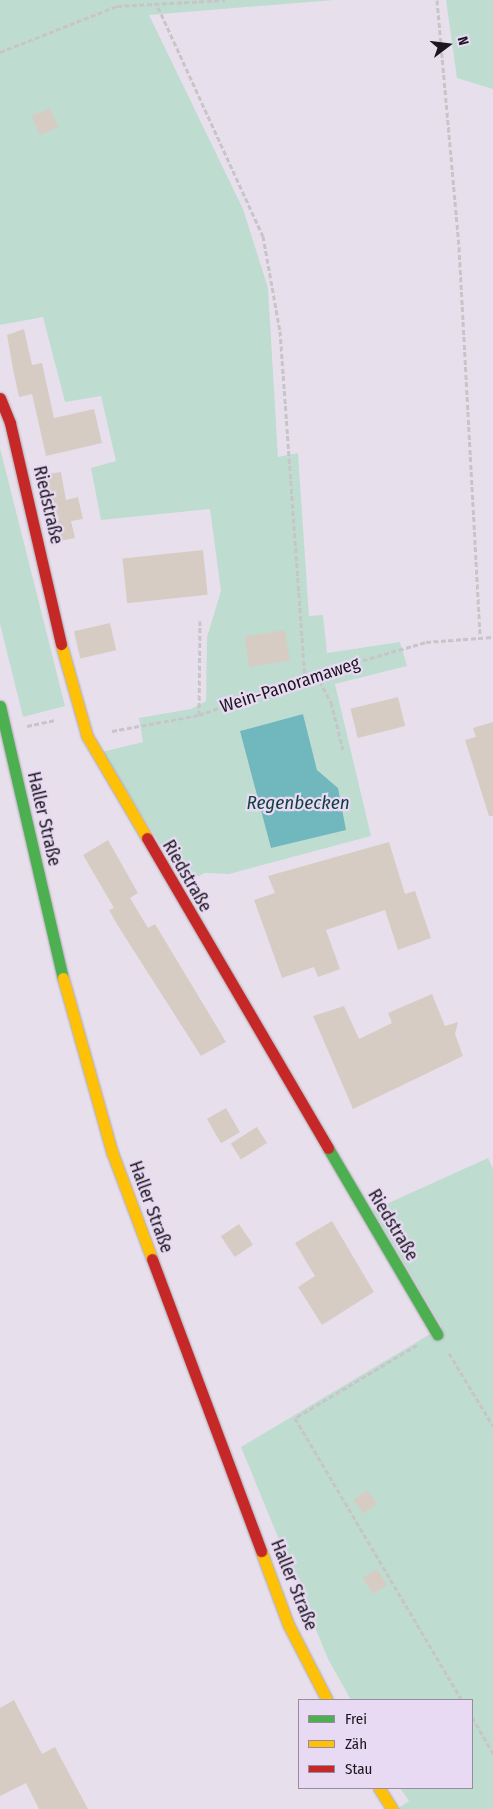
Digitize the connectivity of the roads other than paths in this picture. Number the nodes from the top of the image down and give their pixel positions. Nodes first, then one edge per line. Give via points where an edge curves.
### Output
1 (0, 398) edge
2 (0, 706) edge
3 (437, 1334) road end
4 (326, 1699) edge
5 (380, 1789) edge
6 (392, 1809) edge

1 - 3 main road, Riedstraße via 10,423 78,715 87,736
2 - 4 main road, Haller Straße via 70,1008 112,1152 288,1624
5 - 6 main road

